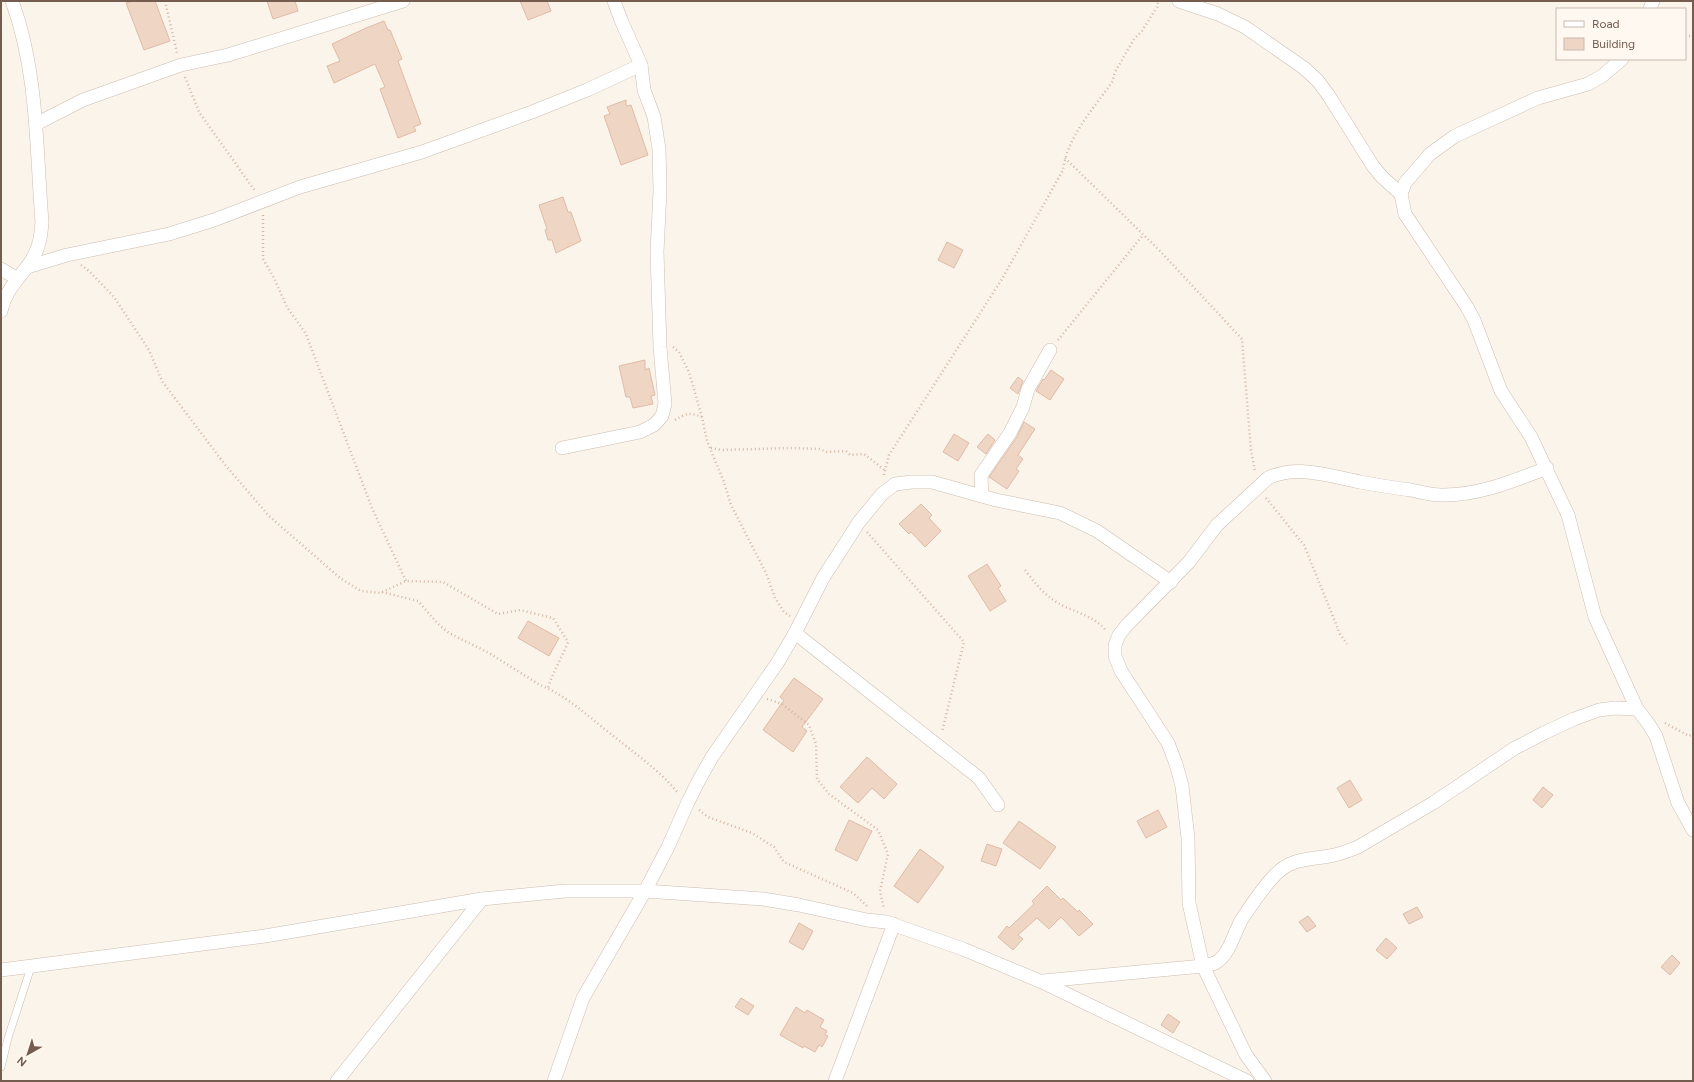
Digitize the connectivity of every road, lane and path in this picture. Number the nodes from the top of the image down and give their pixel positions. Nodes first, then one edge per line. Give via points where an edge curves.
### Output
1 (12, 1) edge
2 (165, 1) edge
3 (403, 1) edge
4 (614, 1) edge
5 (1158, 1) edge
6 (1179, 1) edge
7 (1621, 60) edge
8 (181, 65) junction
9 (641, 65) junction
10 (36, 124) junction
11 (1065, 158) junction
12 (1401, 194) junction
13 (263, 202) junction
14 (1143, 235) junction
15 (67, 255) junction
16 (27, 267) junction
17 (1, 269) edge
18 (16, 278) junction
19 (1, 311) edge
20 (670, 345) dead end
21 (1050, 350) joint
22 (702, 417) junction
23 (654, 424) junction
24 (562, 448) dead end
25 (710, 448) junction
26 (1547, 468) junction
27 (885, 470) junction
28 (895, 484) junction
29 (1257, 488) junction
30 (882, 494) junction
31 (982, 496) junction
32 (859, 522) junction
33 (1025, 570) dead end
34 (406, 581) junction
35 (1171, 582) junction
36 (382, 592) junction
37 (797, 628) junction
38 (1347, 644) dead end
39 (1115, 645) junction
40 (548, 688) junction
41 (754, 696) junction
42 (1637, 709) junction
43 (939, 746) junction
44 (688, 802) junction
45 (998, 806) dead end
46 (1693, 830) edge
47 (645, 891) junction
48 (482, 899) junction
49 (869, 907) dead end
50 (890, 923) junction
51 (1203, 966) junction
52 (31, 967) junction
53 (1, 970) edge
54 (1042, 982) junction
55 (1, 1067) edge
56 (337, 1081) edge
57 (554, 1081) edge
58 (835, 1081) edge
59 (1246, 1081) edge
60 (1265, 1081) edge

1 - 10 street via 30,70
2 - 8 path
3 - 8 street via 228,55
4 - 9 street
5 - 11 path via 1142,32 1134,39 1112,82 1076,134
6 - 12 street via 1218,14 1245,27 1304,68 1329,96 1373,166
7 - 12 street via 1588,84 1538,98 1455,136 1430,154 1405,183
8 - 10 street via 83,100
8 - 13 path via 199,112
9 - 13 street via 587,90 490,128 422,152 300,186
9 - 23 street via 644,90 654,117 659,149 657,252 665,404 662,416
10 - 16 street via 41,238
11 - 14 path
11 - 27 path via 1063,170 1012,260 889,455
12 - 26 street via 1405,214 1470,314 1502,391
13 - 15 street via 169,234
13 - 34 path via 263,259 287,308 306,334 372,508
14 - 21 path
14 - 29 path via 1242,339 1251,450
15 - 16 street
15 - 36 path via 89,271 114,297 149,350 162,380 226,466 269,516 340,578 361,591
16 - 18 street
17 - 18 street
18 - 19 street
20 - 22 path via 679,352 689,372
21 - 31 street via 1028,390 1010,433 981,476
22 - 23 path via 692,413 668,423
22 - 25 path
23 - 24 street via 640,432
25 - 27 path via 846,451 850,455 864,454
25 - 37 path via 731,505 766,573 775,598
26 - 29 street via 1483,491 1460,495 1440,495 1359,482 1320,472 1278,474 1268,478
26 - 42 street via 1568,515 1596,617
27 - 28 path
27 - 30 path
28 - 30 street
28 - 31 street via 932,482
29 - 35 street via 1217,525
29 - 38 path via 1304,545 1340,634
30 - 32 street
31 - 35 street via 1046,509 1074,518 1098,531
32 - 37 street via 822,578
32 - 43 path via 964,642
33 - 39 path via 1040,590 1058,603 1101,624
34 - 36 path
34 - 40 path via 443,582 498,614 520,610 553,618 568,642 562,659 552,673
35 - 39 street via 1127,625
36 - 40 path via 418,601 449,633
37 - 41 street via 778,662
37 - 43 street
39 - 51 street via 1115,656 1121,671 1168,743 1176,764 1182,786 1188,838 1189,903
40 - 44 path via 588,715 645,761
41 - 44 street via 712,757
41 - 50 path via 782,704 809,726 816,744 817,779 829,794 878,830 888,854 880,891
42 - 46 street via 1656,736 1678,802
42 - 51 street via 1599,710 1574,719 1516,748 1433,803 1358,847 1344,853 1300,859 1286,866 1275,874 1245,914 1225,953 1216,963
43 - 45 street via 979,778
44 - 47 street
44 - 49 path via 708,817 752,833 774,847 784,862 853,893
47 - 48 street via 565,891
47 - 50 street via 763,899
47 - 57 street via 583,998
48 - 52 street via 265,936
48 - 56 street
50 - 54 street via 963,949
50 - 58 street
51 - 54 street
51 - 60 street via 1246,1055
52 - 53 street
52 - 55 lane
54 - 59 street

